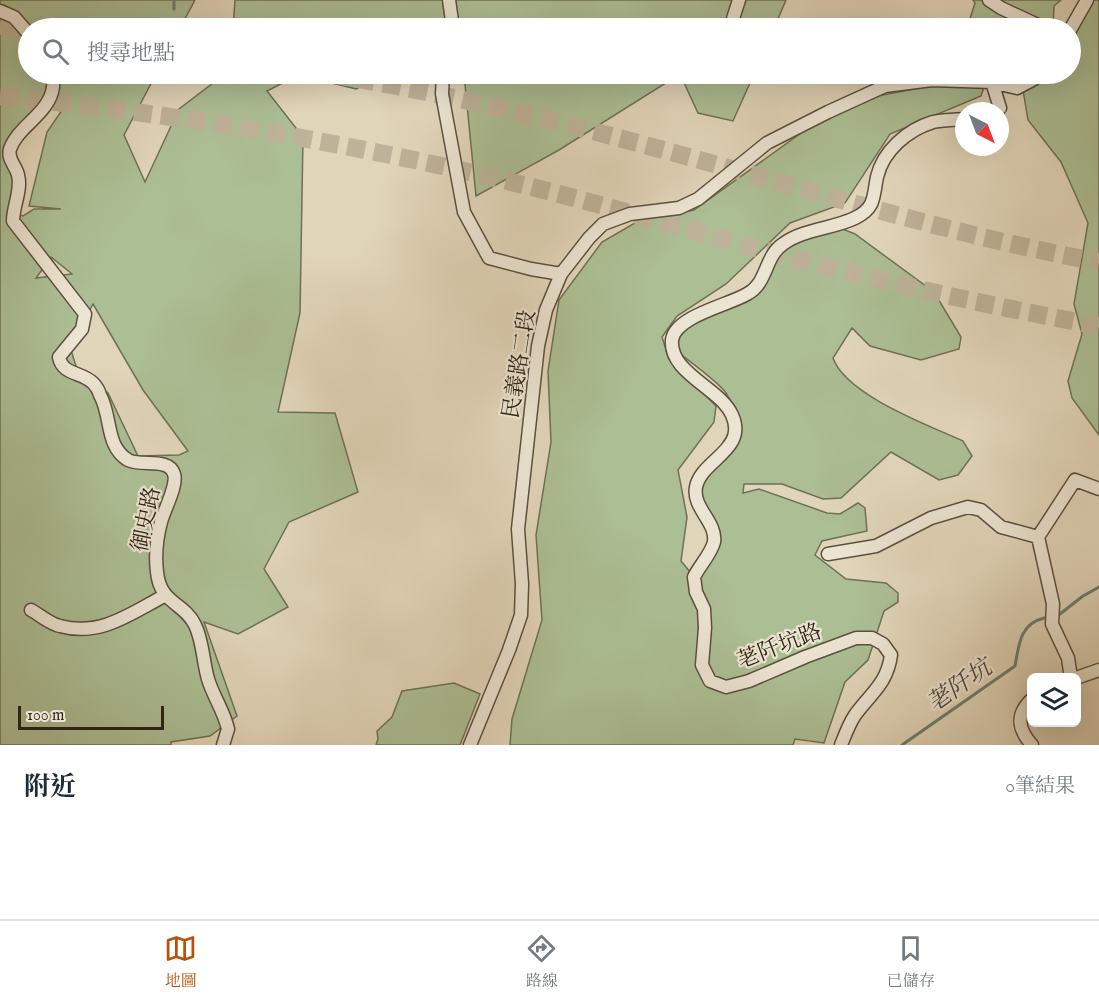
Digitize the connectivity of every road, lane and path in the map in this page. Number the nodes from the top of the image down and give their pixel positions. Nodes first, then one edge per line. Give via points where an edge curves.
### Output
1 (449, 0) edge
2 (739, 0) edge
3 (989, 0) edge
4 (1087, 0) edge
5 (0, 11) edge
6 (452, 18) edge
7 (733, 18) edge
8 (1022, 18) edge
9 (1077, 18) edge
10 (18, 22) edge
11 (53, 84) edge
12 (442, 84) edge
13 (901, 84) edge
14 (993, 84) edge
15 (1000, 84) edge
16 (1024, 84) edge
17 (998, 102) edge
18 (955, 120) edge
19 (561, 274) junction
20 (1099, 489) edge
21 (1038, 537) junction
22 (828, 554) dead end
23 (164, 596) junction
24 (31, 610) dead end
25 (1099, 670) edge
26 (1070, 673) edge
27 (1081, 677) edge
28 (1027, 703) edge
29 (223, 745) edge
30 (470, 745) edge
31 (841, 745) edge
32 (1032, 745) edge

1 - 6 street
2 - 7 street
3 - 8 street
4 - 9 street
5 - 10 street
11 - 23 street, 御史路 via 48,102 10,149 19,186 13,221 85,314 82,329 59,357 60,363 64,369 94,383 105,404 118,451 129,460 169,467 174,474 156,558
12 - 19 street via 464,212 489,258
13 - 19 street, 民義路二段 via 885,86 767,143 698,199 679,208 630,214 603,224
14 - 17 street
15 - 16 street, 民義路二段 via 1017,88
18 - 31 street, 荖阡坑路 via 934,122 897,142 882,161 876,195 863,212 782,244 771,257 759,285 748,294 689,319 672,339 674,352 685,370 723,401 733,417 735,430 730,447 704,471 696,488 698,505 715,539 694,577 704,609 702,665 710,681 726,687 856,638 872,638 883,644 891,655 889,670 854,716
19 - 30 street, 民義路二段 via 546,310 538,346 518,529 521,615
20 - 21 street via 1075,480
21 - 22 street via 1001,527 981,510 968,507 931,518 876,546
21 - 26 street via 1053,604 1052,624 1068,658
23 - 24 street via 104,627 85,630 58,626
23 - 29 street via 196,626 213,694 227,722
25 - 27 street
28 - 32 street via 1020,716 1024,736

